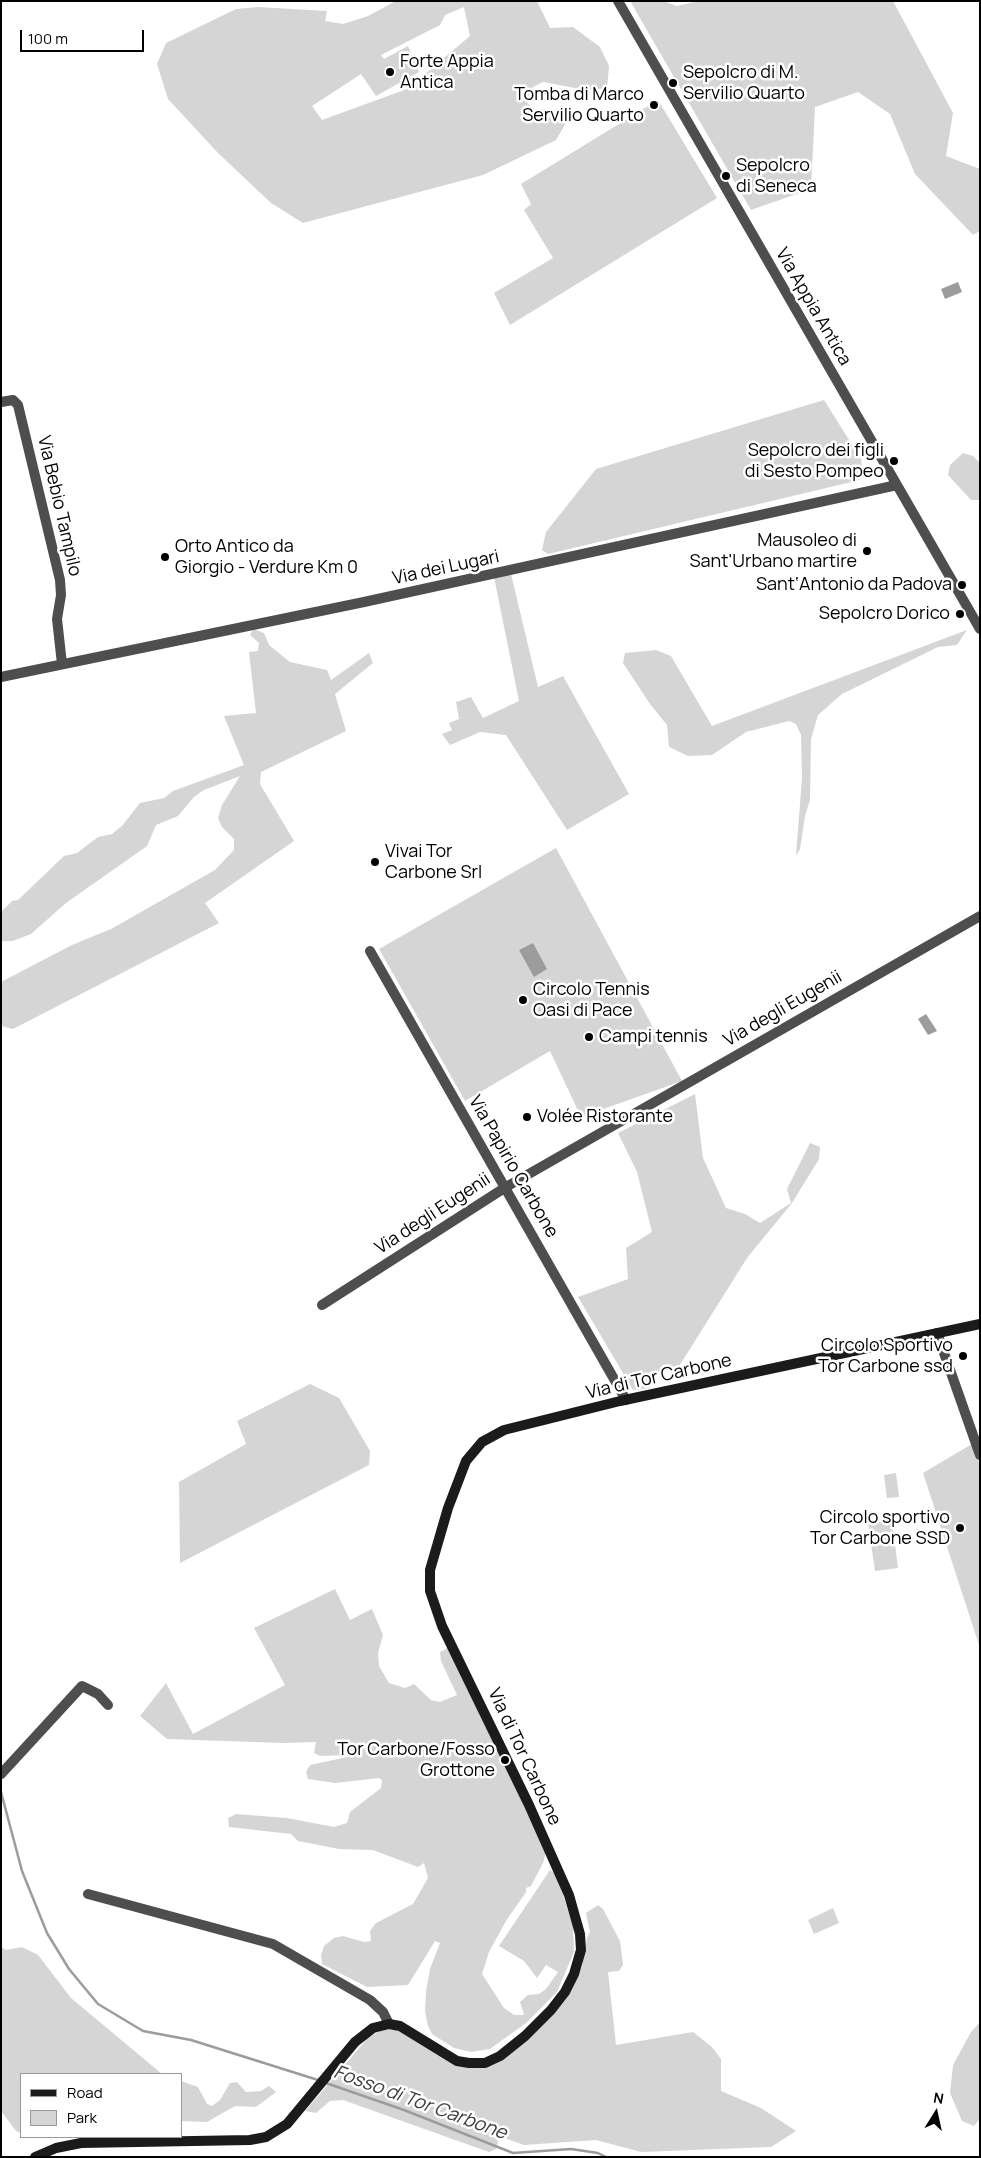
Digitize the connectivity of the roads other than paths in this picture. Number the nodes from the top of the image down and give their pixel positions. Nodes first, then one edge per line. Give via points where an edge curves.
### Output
1 (618, 1) edge
2 (1, 402) edge
3 (897, 485) junction
4 (980, 629) edge
5 (62, 664) junction
6 (1, 676) edge
7 (980, 916) edge
8 (370, 952) dead end
9 (506, 1186) junction
10 (322, 1305) dead end
11 (980, 1324) edge
12 (937, 1333) junction
13 (626, 1400) junction
14 (980, 1455) edge
15 (108, 1705) dead end
16 (1, 1774) edge
17 (88, 1894) dead end
18 (389, 2024) junction
19 (35, 2157) edge

1 - 3 street, Via Appia Antica
2 - 5 street, Via Bebio Tampilo via 13,400 18,405 61,585 57,619
3 - 4 street, Via Appia Antica
3 - 5 street, Via dei Lugari via 364,602
5 - 6 street, Via dei Lugari
7 - 9 street, Via degli Eugenii
8 - 9 street, Via Papirio Carbone
9 - 10 street, Via degli Eugenii
9 - 13 street, Via Papirio Carbone
11 - 12 main road, Via di Tor Carbone
12 - 13 main road, Via di Tor Carbone
12 - 14 street
13 - 18 main road, Via di Tor Carbone via 509,1428 482,1442 469,1457 457,1483 429,1578 430,1596 442,1626 563,1879 581,1942 574,1974 541,2021 509,2050 491,2061 474,2064 458,2060 410,2030
15 - 16 street via 98,1694 82,1686
17 - 18 street via 273,1944 370,2000 383,2012
18 - 19 main road via 365,2033 285,2127 262,2138 81,2143

